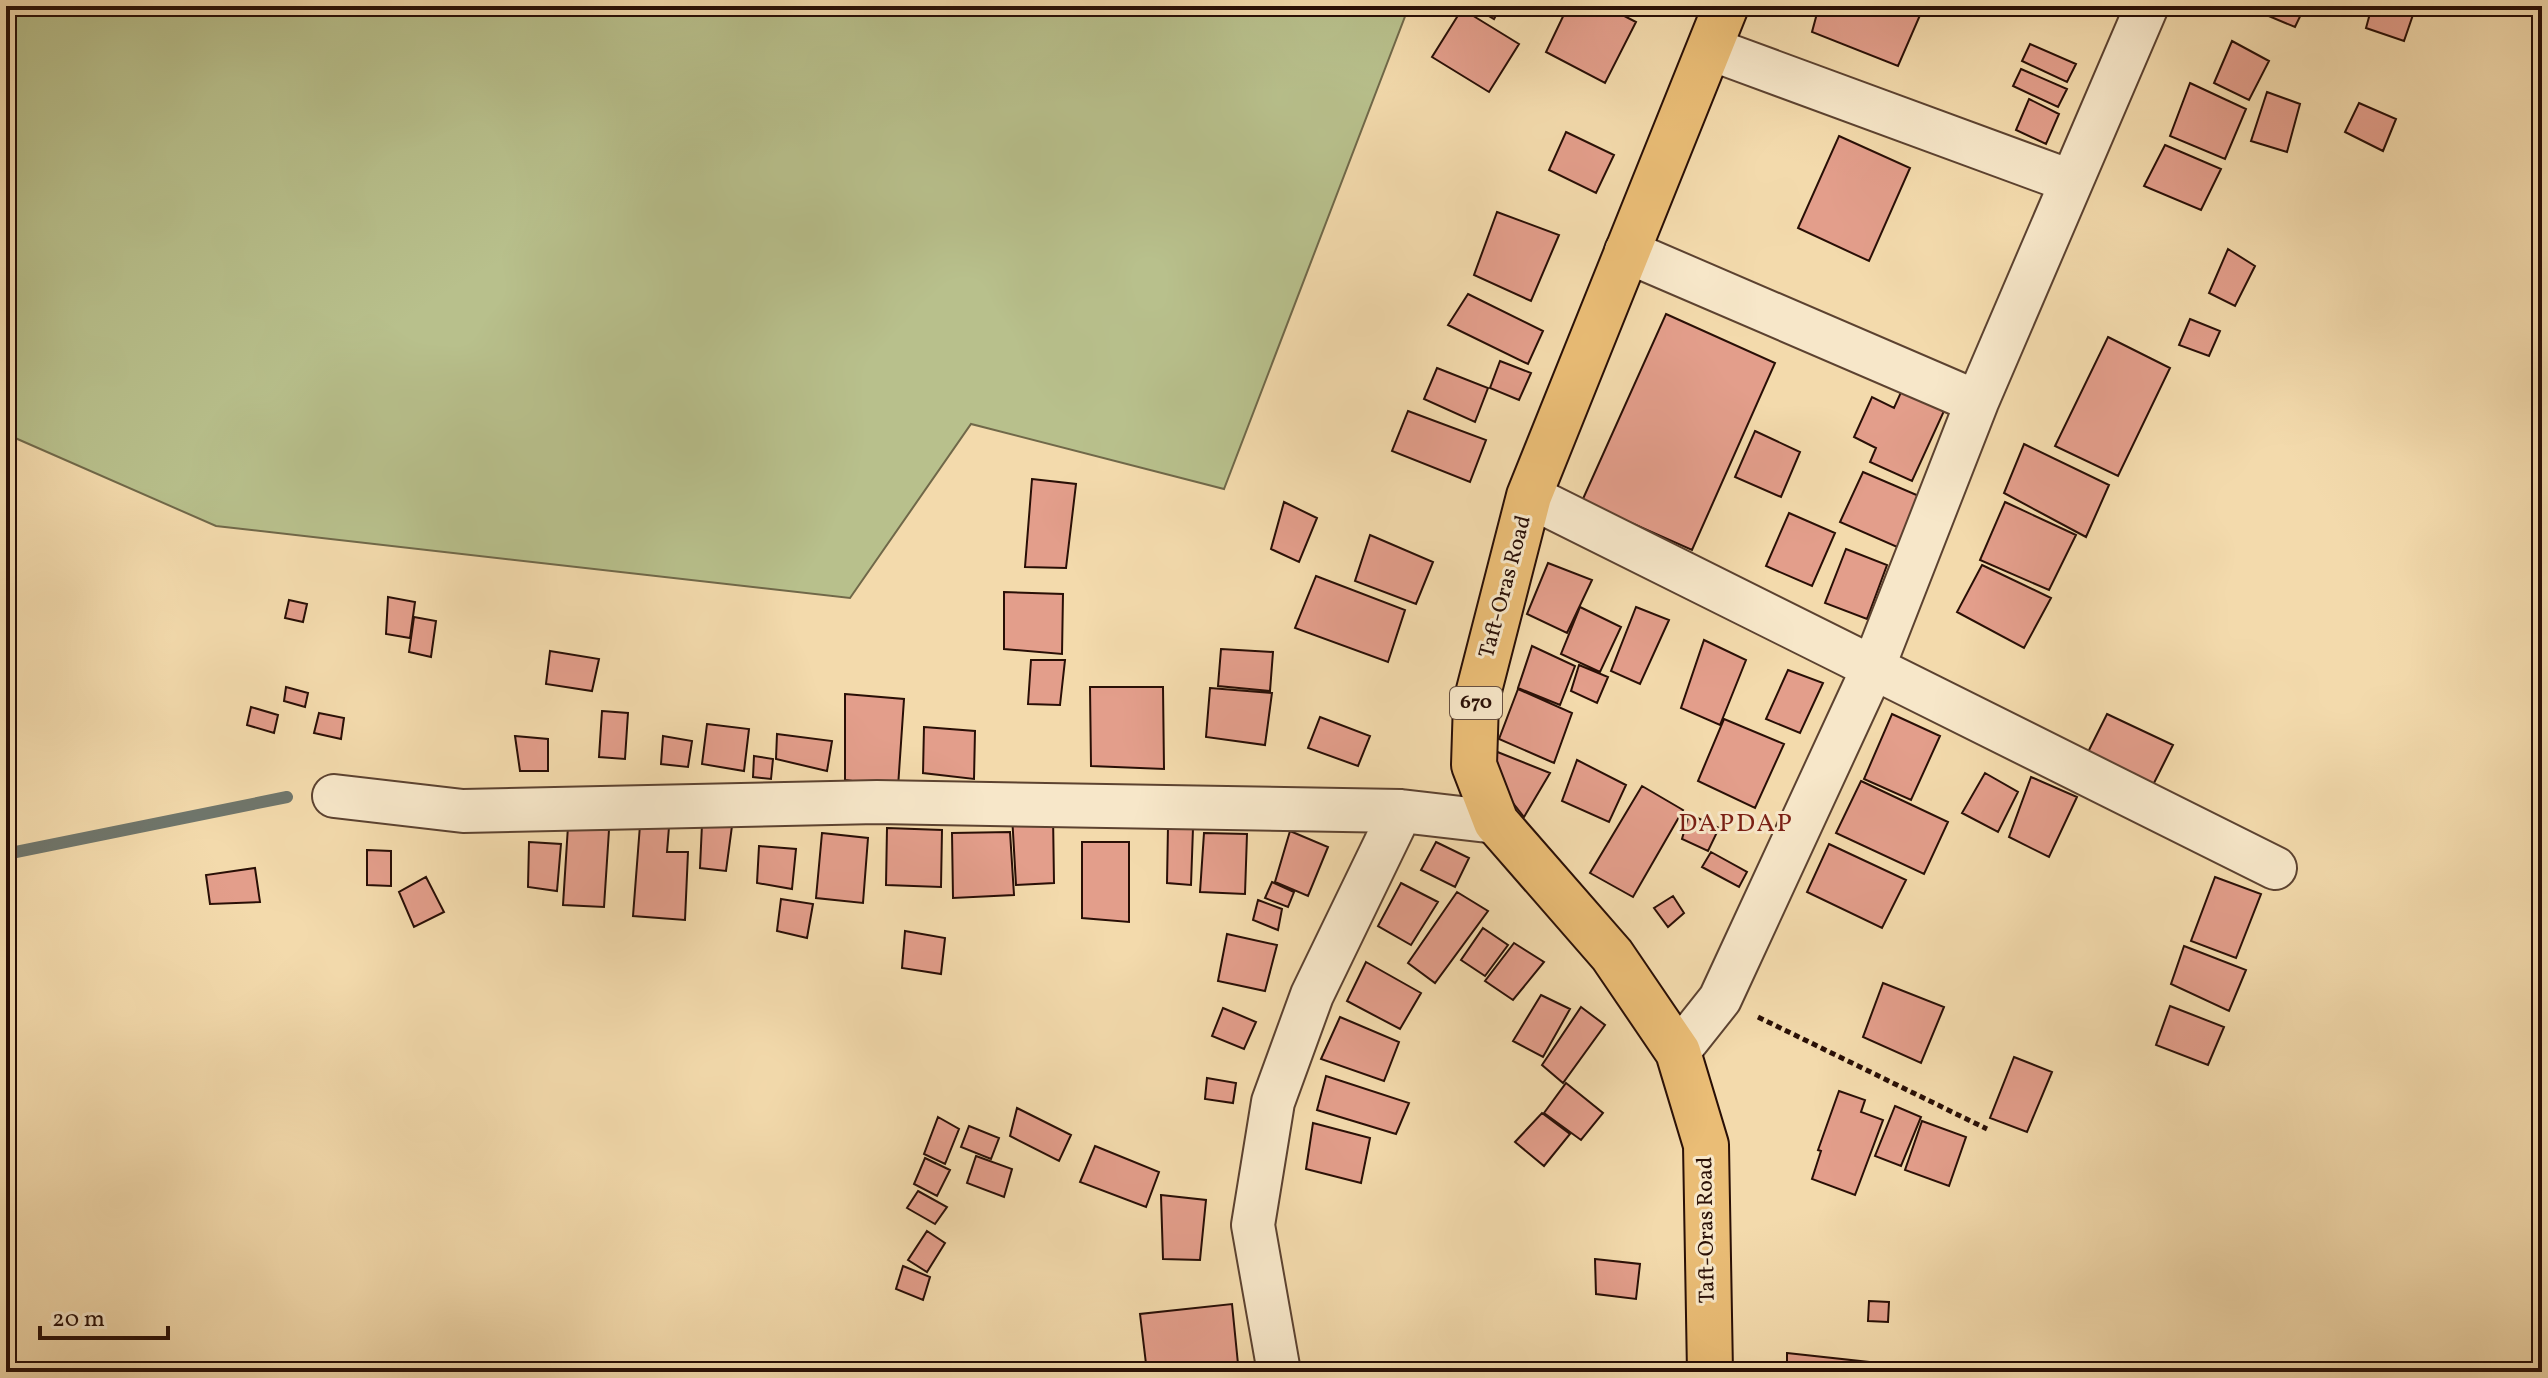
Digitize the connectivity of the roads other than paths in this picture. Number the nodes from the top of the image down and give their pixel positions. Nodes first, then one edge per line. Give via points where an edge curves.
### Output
1 (1726, 6) edge
2 (2147, 6) edge
3 (1711, 49) junction
4 (2070, 181) junction
5 (1626, 251) junction
6 (1977, 402) junction
7 (1529, 496) junction
8 (1873, 668) junction
9 (334, 796) dead end
10 (1401, 811) junction
11 (1496, 822) junction
12 (2275, 868) dead end
13 (1678, 1052) junction
14 (1279, 1372) edge
15 (1710, 1372) edge

1 - 3 main road, Taft-Oras Road / 670
2 - 4 street
3 - 4 street
3 - 5 main road, Taft-Oras Road / 670
4 - 6 street
5 - 6 street
5 - 7 main road, Taft-Oras Road / 670
6 - 8 street
7 - 8 street
7 - 11 main road, Taft-Oras Road / 670 via 1476,702 1474,765
8 - 12 street
8 - 13 street via 1720,999
9 - 10 street via 463,811 877,802
10 - 11 street
10 - 14 street via 1312,995 1273,1102 1253,1225
11 - 13 main road, Taft-Oras Road / 670 via 1612,955
13 - 15 main road, Taft-Oras Road / 670 via 1706,1145

